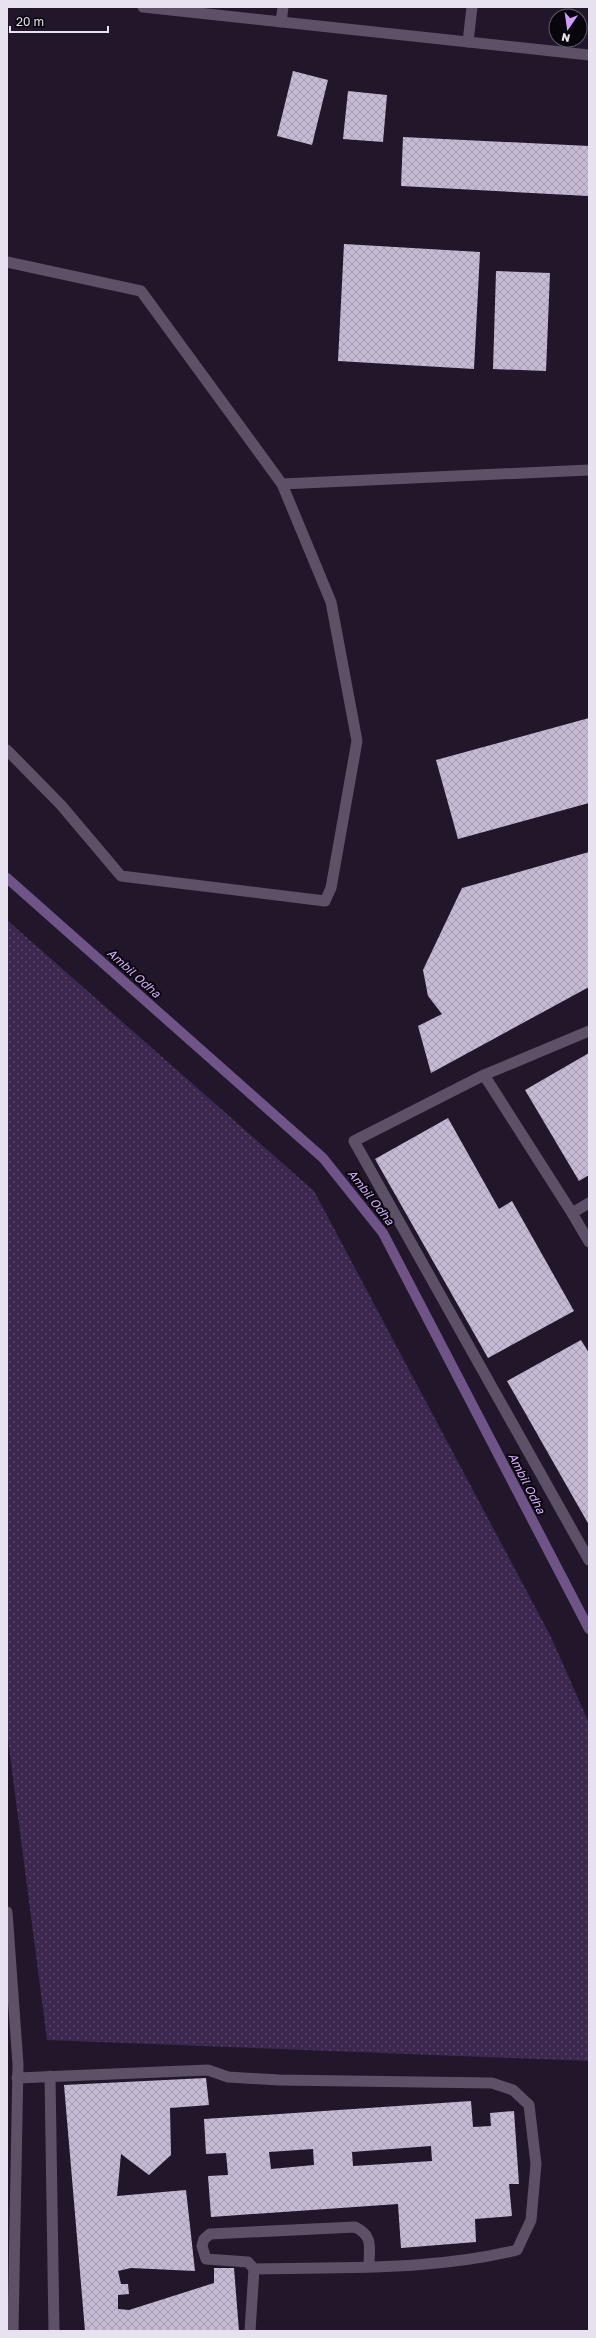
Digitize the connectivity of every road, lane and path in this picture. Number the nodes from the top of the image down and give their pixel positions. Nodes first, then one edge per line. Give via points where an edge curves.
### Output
1 (143, 7) edge
2 (283, 7) edge
3 (472, 7) edge
4 (282, 22) junction
5 (468, 42) junction
6 (589, 55) edge
7 (7, 262) edge
8 (589, 470) edge
9 (282, 484) junction
10 (7, 750) edge
11 (589, 1031) edge
12 (484, 1075) junction
13 (589, 1203) edge
14 (572, 1213) junction
15 (589, 1242) edge
16 (589, 1560) edge
17 (7, 1912) edge
18 (11, 2021) edge
19 (50, 2076) junction
20 (17, 2078) junction
21 (369, 2266) junction
22 (254, 2270) junction
23 (10, 2311) edge
24 (12, 2331) edge
25 (54, 2331) edge
26 (250, 2331) edge

1 - 4 street
2 - 4 street
3 - 5 street
4 - 5 street
5 - 6 street
7 - 9 street via 140,290
8 - 9 street
9 - 10 street via 331,602 357,740 331,888 325,901 121,876 61,805
11 - 12 street
12 - 14 street
12 - 16 street via 354,1141
13 - 14 street
14 - 15 street
17 - 18 street
18 - 20 street
19 - 20 street
19 - 21 street via 208,2070 235,2078 492,2083 513,2090 529,2105 536,2164 531,2220 516,2250 488,2257 428,2264
19 - 25 street
20 - 23 street
21 - 22 street
21 - 22 street via 370,2240 365,2231 355,2227 210,2234 204,2239 202,2246 206,2259 248,2262
22 - 26 street
23 - 24 street

